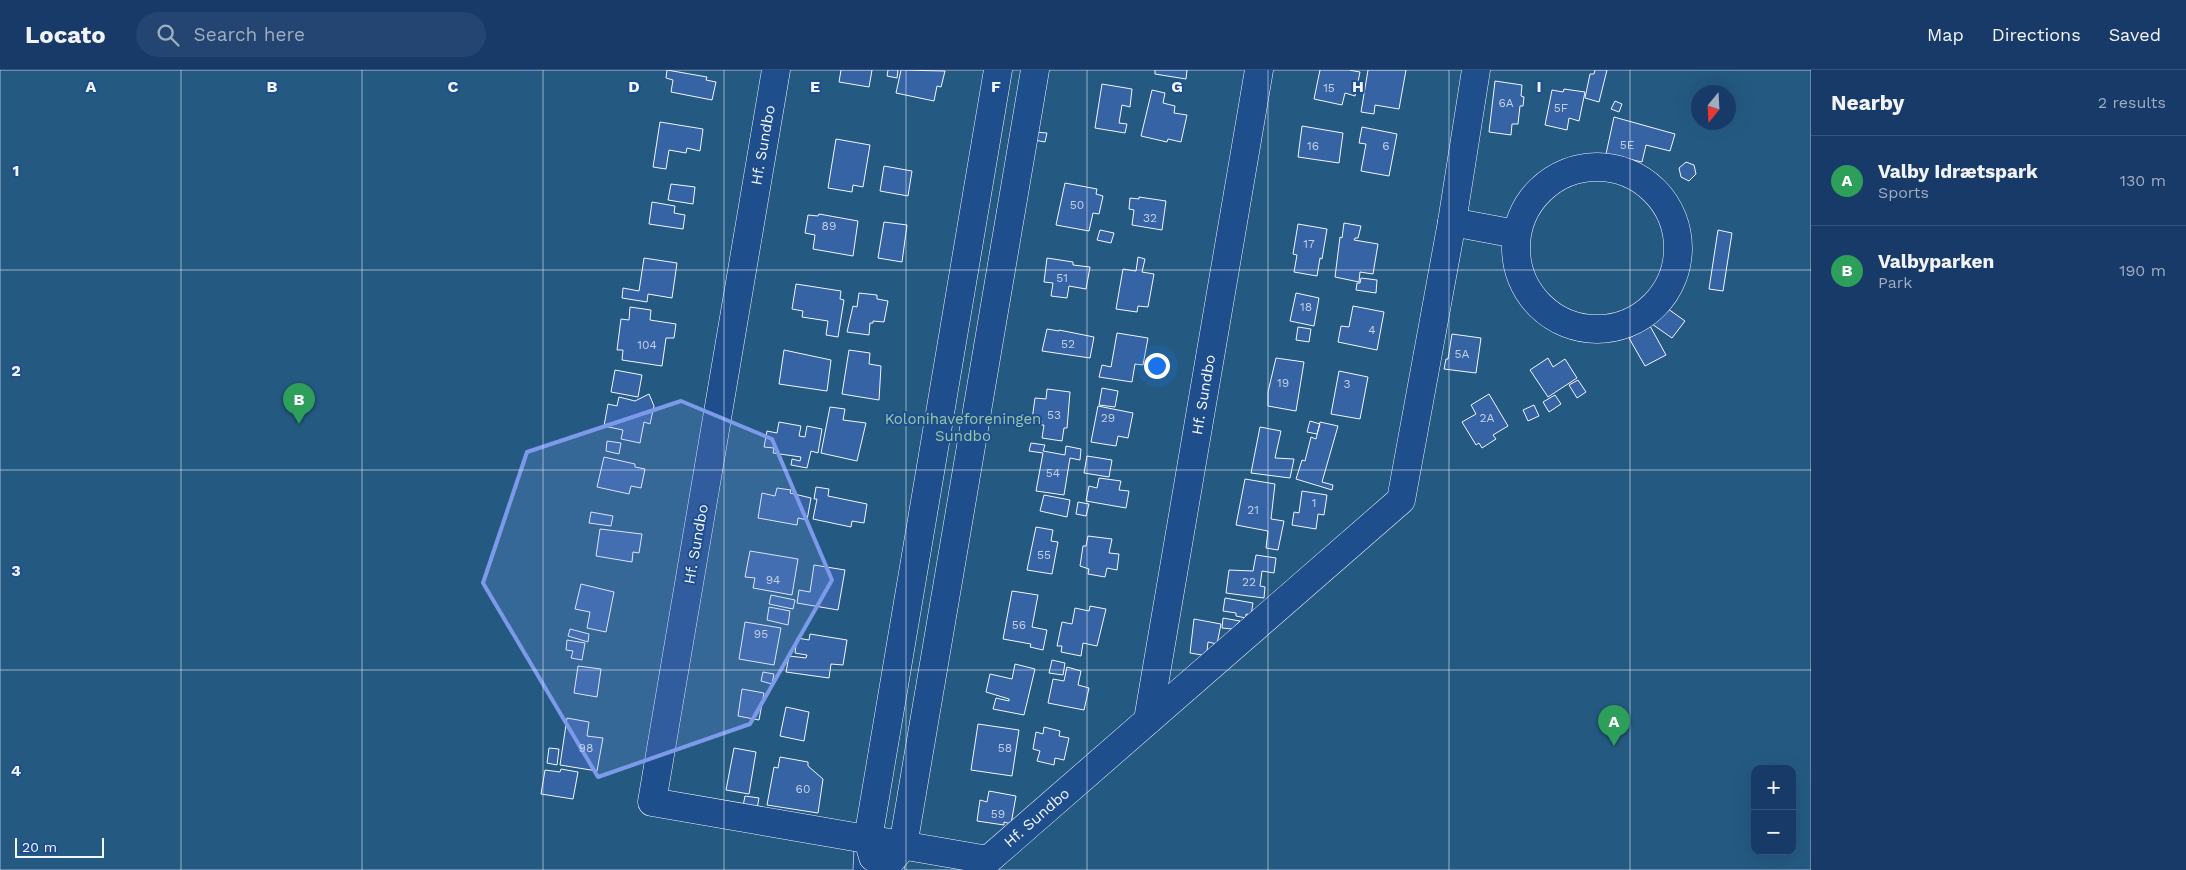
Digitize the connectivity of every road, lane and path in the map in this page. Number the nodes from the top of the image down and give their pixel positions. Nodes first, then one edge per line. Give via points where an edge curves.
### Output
1 (776, 70) edge
2 (998, 70) edge
3 (1035, 70) edge
4 (1259, 70) edge
5 (1476, 70) edge
6 (986, 142) junction
7 (1022, 147) junction
8 (1452, 222) junction
9 (1516, 234) junction
10 (1148, 720) junction
11 (868, 839) junction
12 (903, 846) junction
13 (877, 870) edge
14 (883, 870) edge

1 - 11 lane, Hf. Sundbo via 652,802
2 - 6 lane
3 - 7 lane
4 - 10 lane, Hf. Sundbo
5 - 8 lane, Hf. Sundbo
6 - 7 lane
6 - 11 lane
7 - 12 lane
8 - 9 lane
8 - 10 lane, Hf. Sundbo via 1401,500
9 - 9 lane via 1516,261 1531,297 1552,317 1580,328 1608,329 1640,318 1662,299 1676,268 1678,240 1666,204 1647,183 1630,174 1603,167 1565,172 1541,188 1524,210
10 - 12 lane, Hf. Sundbo via 988,860
11 - 12 lane, Hf. Sundbo
11 - 13 lane
12 - 14 lane

